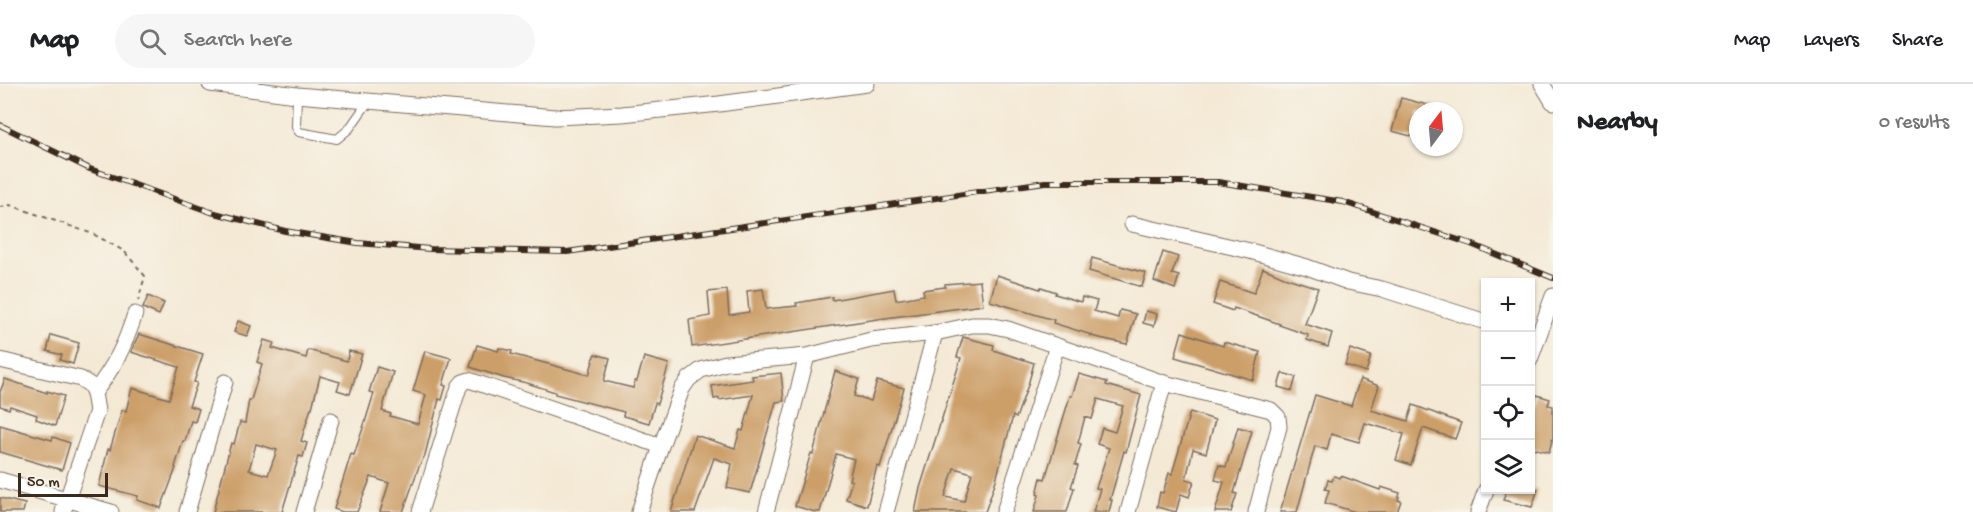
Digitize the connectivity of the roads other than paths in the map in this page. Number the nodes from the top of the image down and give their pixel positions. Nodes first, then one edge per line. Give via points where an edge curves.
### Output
1 (210, 84) edge
2 (867, 84) edge
3 (1542, 84) edge
4 (297, 95) junction
5 (369, 100) junction
6 (1553, 102) edge
7 (1132, 224) dead end
8 (1553, 296) edge
9 (135, 314) road end
10 (1481, 321) edge
11 (935, 333) junction
12 (1057, 346) junction
13 (1535, 346) edge
14 (807, 356) junction
15 (0, 360) edge
16 (225, 382) dead end
17 (1164, 383) junction
18 (94, 393) junction
19 (331, 420) dead end
20 (661, 446) junction
21 (0, 480) edge
22 (1484, 494) edge
23 (65, 506) edge
24 (111, 512) edge
25 (187, 512) edge
26 (304, 512) edge
27 (420, 512) edge
28 (639, 512) edge
29 (766, 512) edge
30 (886, 512) edge
31 (1004, 512) edge
32 (1128, 512) edge
33 (1256, 512) edge
34 (1478, 512) edge

1 - 4 street
2 - 5 street via 719,104 555,117
3 - 6 street
4 - 5 street
4 - 5 lane via 296,127 300,132 337,139
7 - 10 street via 1262,254
8 - 13 street
9 - 18 street via 125,346
11 - 12 street via 989,325
11 - 14 street via 871,339
11 - 30 street
12 - 17 street
12 - 31 street
14 - 20 street via 726,363 701,370 682,389
14 - 29 street
15 - 18 street via 81,380
16 - 25 street
17 - 32 street
17 - 33 street via 1271,410 1278,417 1279,427
18 - 23 street via 97,411
19 - 26 street
20 - 27 street via 469,380 459,387
20 - 28 street
21 - 23 street
22 - 34 street
23 - 24 street

